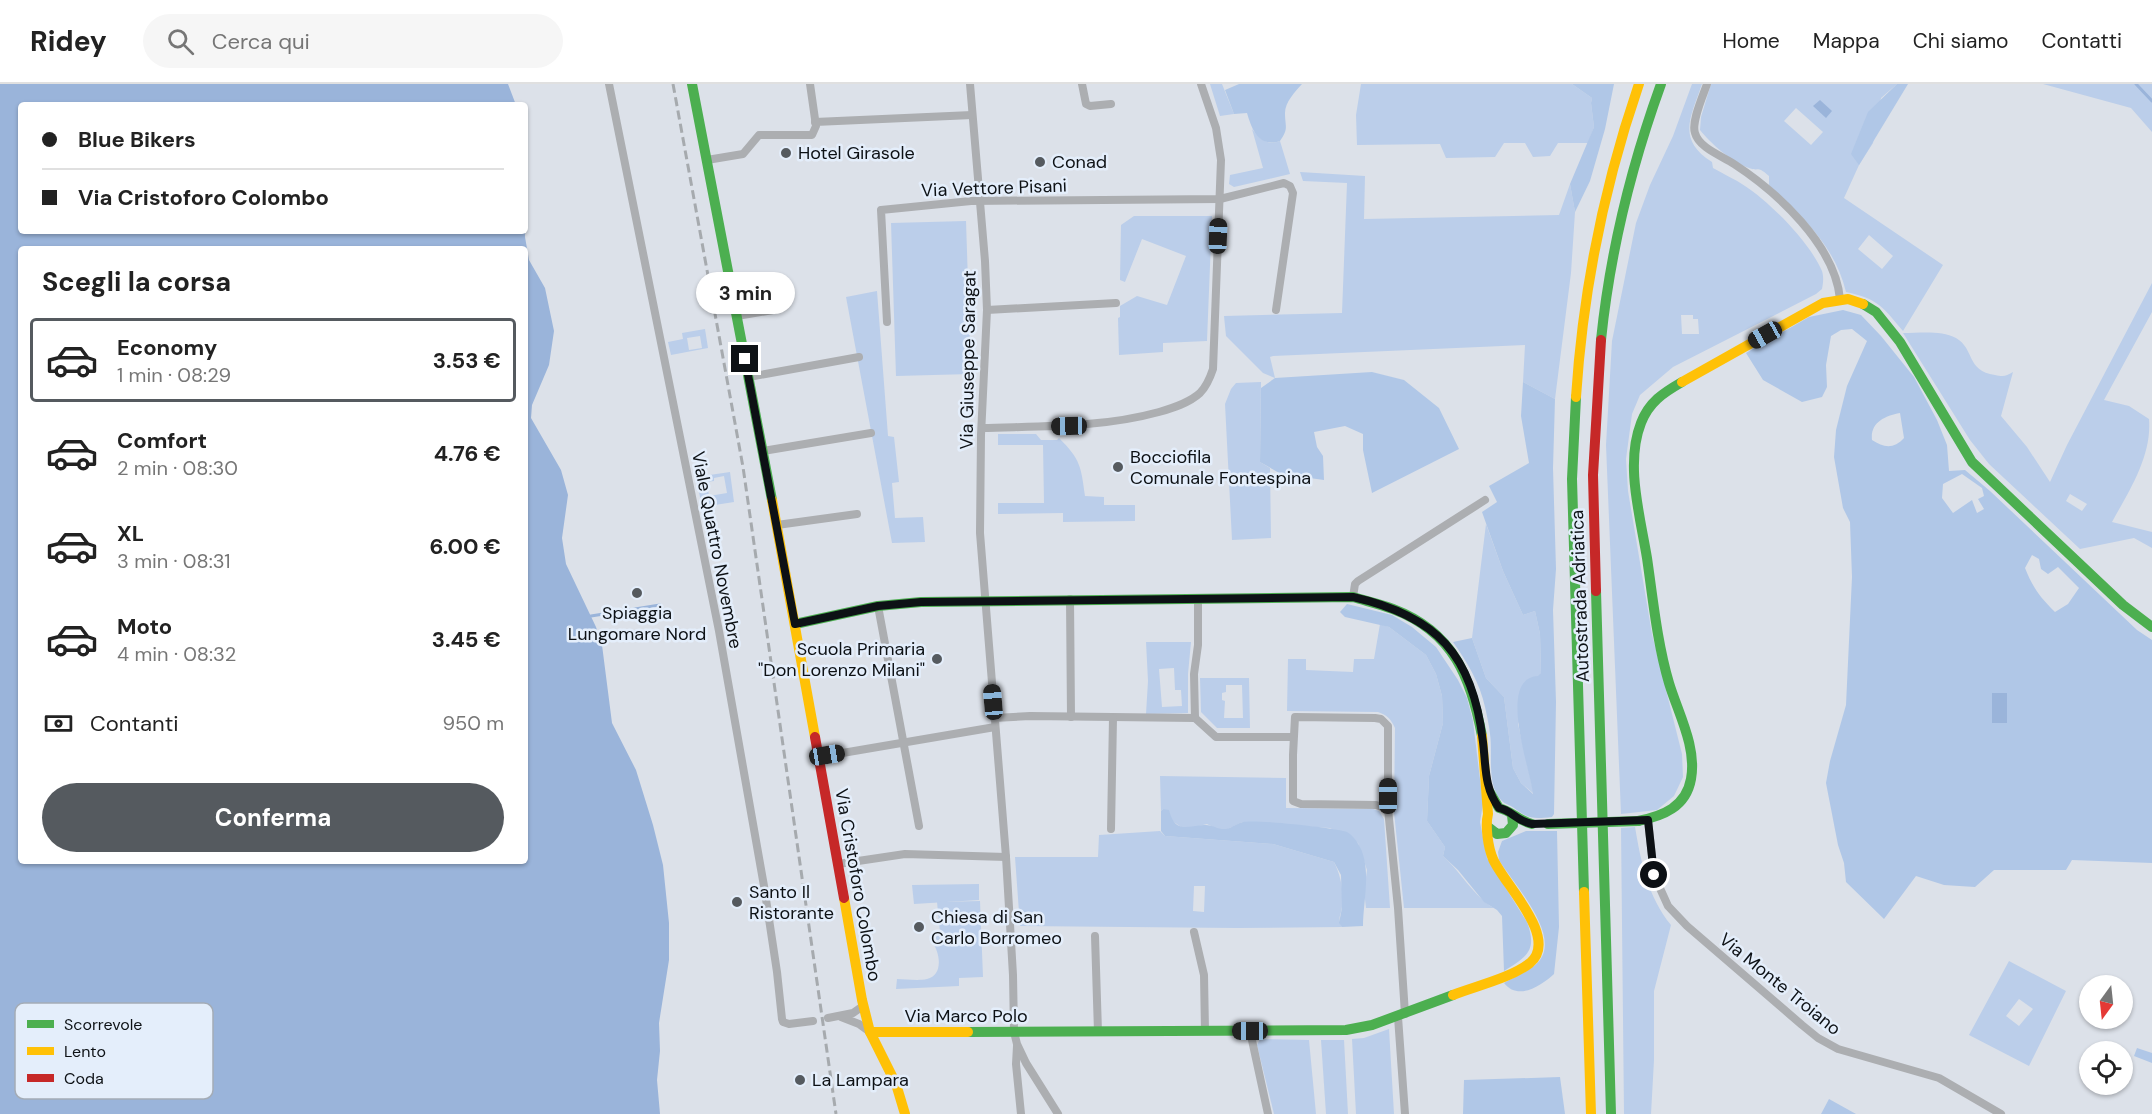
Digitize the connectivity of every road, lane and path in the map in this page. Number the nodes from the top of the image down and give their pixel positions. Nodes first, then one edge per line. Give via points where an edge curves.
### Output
1 (609, 84) edge
2 (692, 84) edge
3 (810, 84) edge
4 (970, 84) edge
5 (1082, 84) edge
6 (1196, 84) edge
7 (1201, 84) edge
8 (1639, 84) edge
9 (1661, 84) edge
10 (1707, 84) edge
11 (1204, 95) junction
12 (1111, 104) dead end
13 (972, 115) junction
14 (815, 122) junction
15 (707, 160) junction
16 (1220, 199) junction
17 (980, 201) junction
18 (775, 286) dead end
19 (1840, 299) junction
20 (1116, 303) dead end
21 (987, 310) junction
22 (1276, 310) dead end
23 (737, 316) junction
24 (887, 322) dead end
25 (859, 357) dead end
26 (749, 377) junction
27 (982, 428) junction
28 (871, 433) dead end
29 (763, 451) junction
30 (1485, 500) dead end
31 (857, 514) dead end
32 (777, 525) junction
33 (1353, 597) junction
34 (1198, 598) junction
35 (1070, 599) junction
36 (984, 601) junction
37 (878, 606) junction
38 (795, 624) junction
39 (2152, 627) edge
40 (1071, 717) junction
41 (1113, 718) junction
42 (1195, 718) junction
43 (994, 723) junction
44 (1293, 737) junction
45 (904, 742) junction
46 (819, 757) junction
47 (1487, 786) junction
48 (1499, 808) junction
49 (1388, 809) junction
50 (1488, 814) junction
51 (1512, 815) junction
52 (1643, 820) junction
53 (1532, 824) junction
54 (919, 826) dead end
55 (1488, 827) junction
56 (1511, 828) junction
57 (1111, 829) dead end
58 (1500, 835) junction
59 (1490, 851) junction
60 (1006, 857) junction
61 (838, 864) junction
62 (1194, 932) dead end
63 (1095, 936) dead end
64 (863, 1006) junction
65 (1402, 1016) junction
66 (839, 1017) junction
67 (828, 1018) dead end
68 (813, 1021) dead end
69 (1205, 1031) junction
70 (1250, 1031) junction
71 (870, 1032) junction
72 (1014, 1032) junction
73 (1098, 1032) junction
74 (1017, 1044) junction
75 (905, 1114) edge
76 (1022, 1114) edge
77 (1058, 1114) edge
78 (1268, 1114) edge
79 (1405, 1114) edge
80 (1591, 1114) edge
81 (1611, 1114) edge
82 (2001, 1114) edge

1 - 68 street, Viale Quattro Novembre via 719,631 764,886 782,1018 784,1023 792,1024
2 - 15 main road, Via Cristoforo Colombo
3 - 14 street
4 - 13 street, Via Giuseppe Saragat
5 - 12 street via 1086,104
6 - 11 street
7 - 11 street
8 - 80 main road, Autostrada Adriatica via 1608,184 1587,281 1573,417
9 - 81 main road, Autostrada Adriatica via 1628,188 1608,282 1594,420
10 - 19 street via 1694,127 1698,140 1758,182 1803,224 1825,256
11 - 16 street via 1219,139
13 - 14 street
13 - 17 street, Via Giuseppe Saragat
14 - 15 street via 813,133 759,135 743,154
15 - 23 main road, Via Cristoforo Colombo
16 - 17 street, Via Vettore Pisani
16 - 22 street, Via Vettore Pisani via 1282,183 1292,188
16 - 27 street via 1213,369 1200,393 1172,408 1118,422
17 - 21 street, Via Giuseppe Saragat
17 - 24 street, Via Vettore Pisani via 881,210
18 - 23 street via 779,309
19 - 39 main road via 1859,302 1876,312 1900,342 1972,462 2123,605
19 - 52 main road via 1823,303 1659,394 1644,414 1635,444 1636,487 1661,654 1688,743 1692,771 1680,803 1667,814
20 - 21 street
21 - 27 street, Via Giuseppe Saragat
23 - 26 main road, Via Cristoforo Colombo
25 - 26 street
26 - 29 main road, Via Cristoforo Colombo
27 - 36 street, Via Giuseppe Saragat via 980,532
28 - 29 street
29 - 32 main road, Via Cristoforo Colombo
30 - 33 street via 1358,581
31 - 32 street
32 - 38 main road, Via Cristoforo Colombo
33 - 34 main road
33 - 47 main road via 1407,613 1435,631 1456,657 1480,716
34 - 35 main road
34 - 42 street
35 - 36 main road
35 - 40 street
36 - 37 main road
36 - 43 street, Via Giuseppe Saragat
37 - 38 main road
37 - 45 street
38 - 46 main road, Via Cristoforo Colombo
40 - 41 street
40 - 43 street via 1030,716
41 - 42 street
41 - 57 street
42 - 44 street via 1216,737
43 - 45 street
43 - 60 street, Via Giuseppe Saragat
44 - 49 street via 1293,801
44 - 49 street via 1294,719 1298,716 1385,722 1389,731
45 - 46 street
45 - 54 street
46 - 61 main road, Via Cristoforo Colombo
47 - 48 main road
47 - 50 main road
48 - 50 main road
48 - 51 main road
49 - 65 street via 1398,908
50 - 55 main road
51 - 53 main road
51 - 56 main road
52 - 53 main road, bridge
52 - 82 street, Via Monte Troiano via 1654,875 1668,906 1802,1025 1838,1049 1939,1078
53 - 56 main road
55 - 58 main road
55 - 59 main road, Via Marco Polo
56 - 58 main road
58 - 59 main road
59 - 65 main road, Via Marco Polo via 1534,924 1539,937 1535,957 1504,978
60 - 61 street via 905,854
60 - 72 street, Via Giuseppe Saragat
61 - 64 main road, Via Cristoforo Colombo
62 - 69 street via 1204,975
63 - 73 street
64 - 66 street, Via Marco Polo
64 - 71 main road, Via Cristoforo Colombo
65 - 70 main road, Via Marco Polo via 1336,1031
65 - 79 street
66 - 67 street, Via Marco Polo
66 - 71 street, Via Marco Polo
69 - 70 main road, Via Marco Polo
69 - 73 main road, Via Marco Polo
70 - 78 street
71 - 72 main road, Via Marco Polo
71 - 75 main road, Via Cristoforo Colombo via 896,1084
72 - 73 main road, Via Marco Polo
72 - 74 street, Via Giuseppe Saragat
74 - 76 street
74 - 77 street

